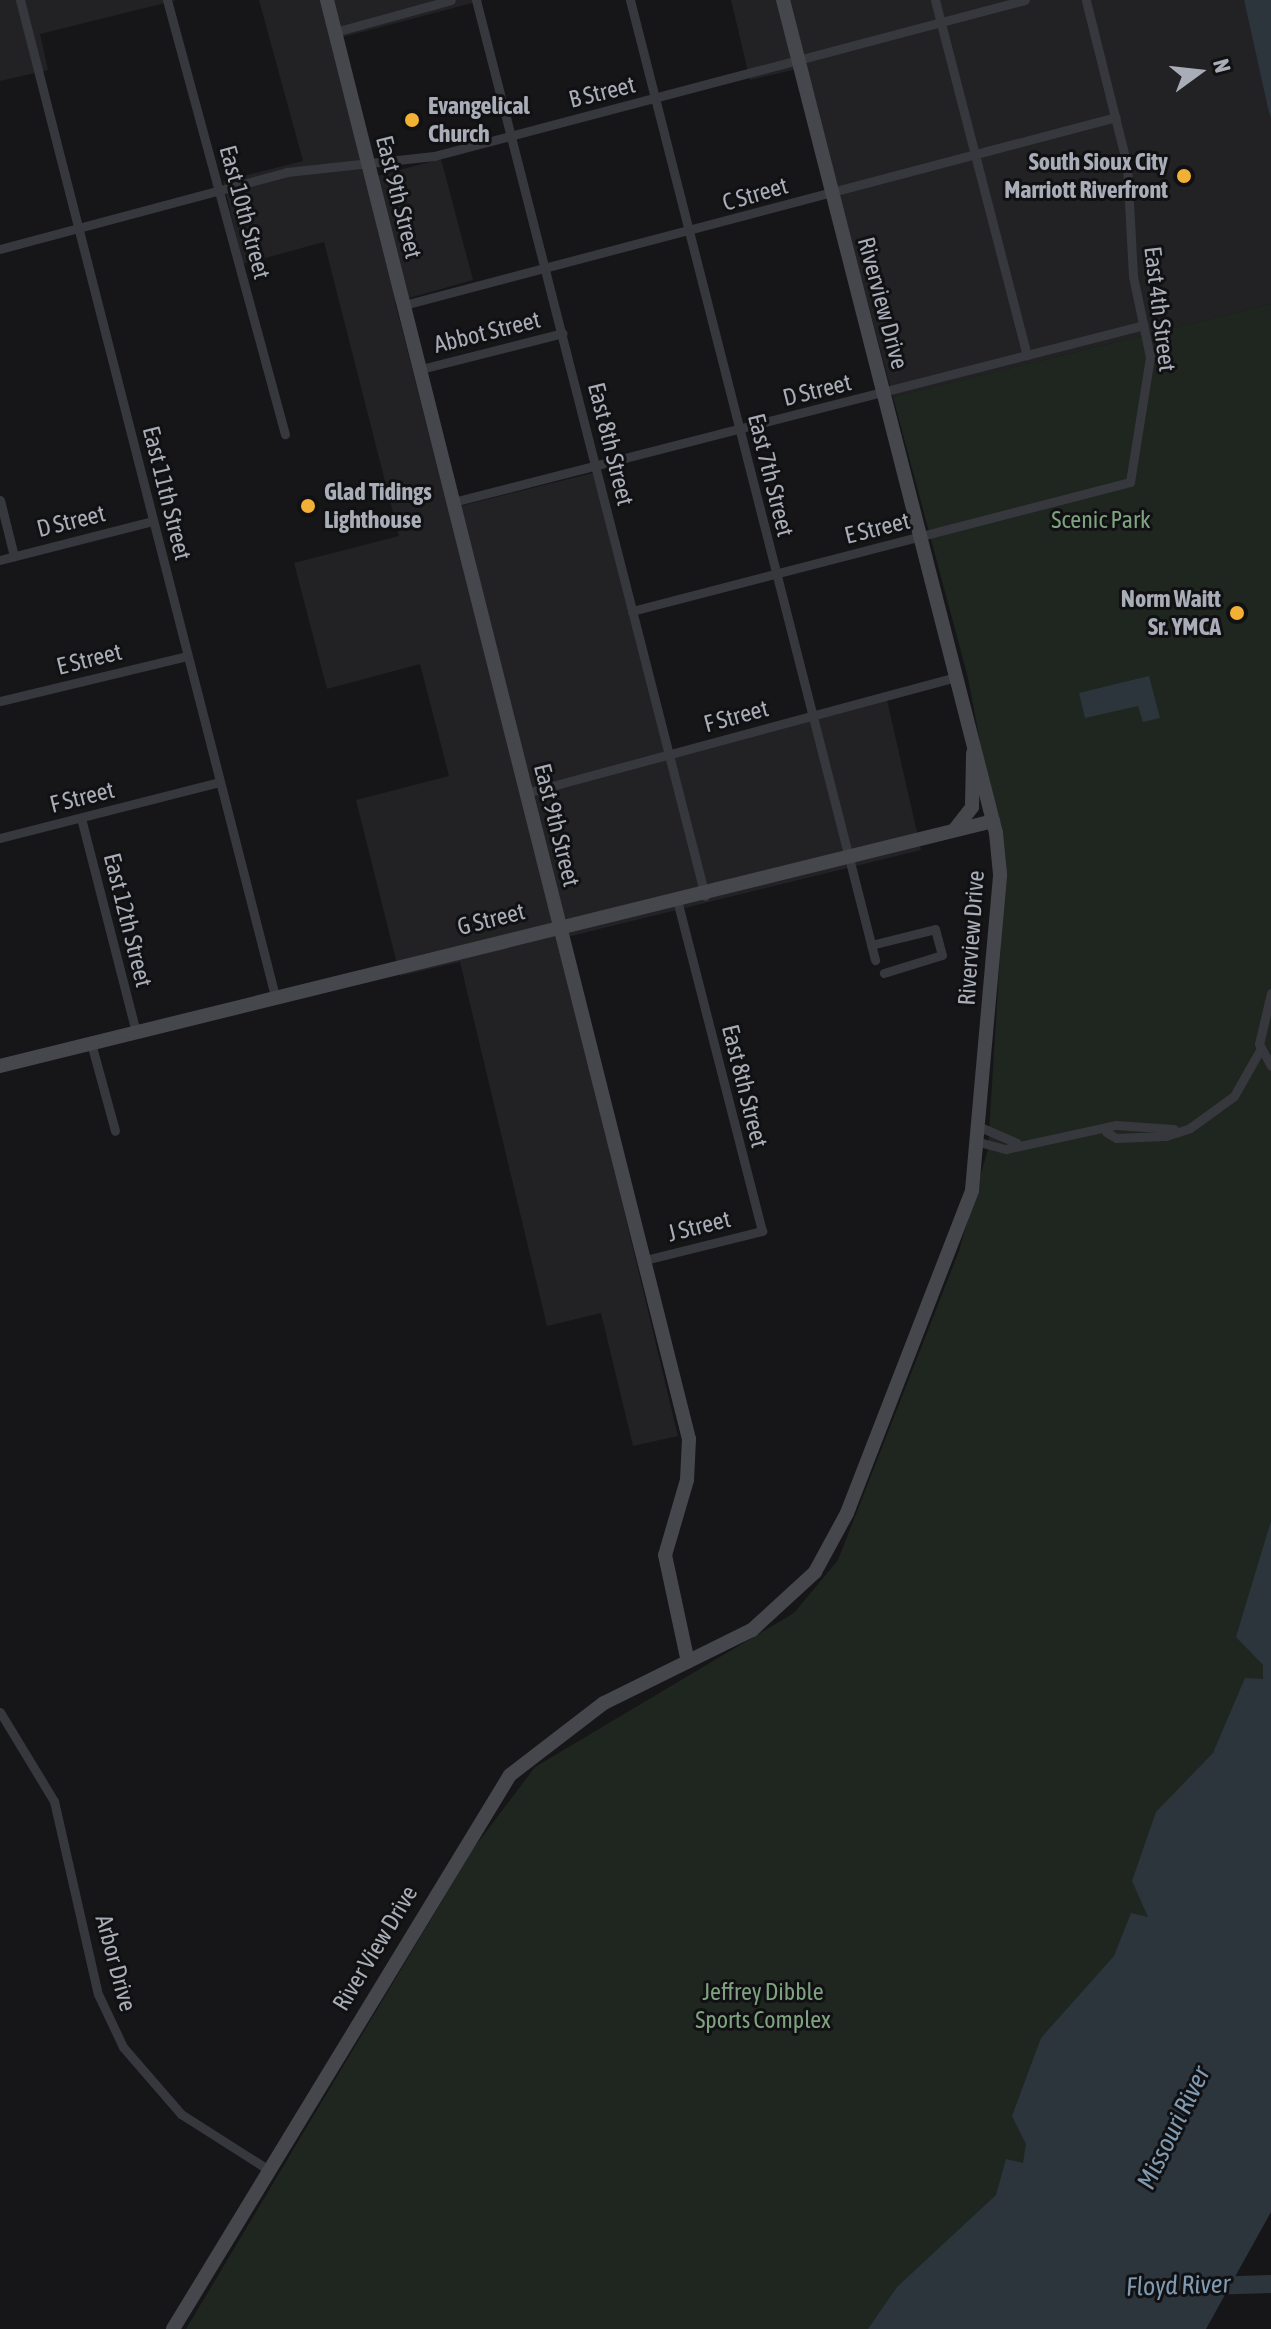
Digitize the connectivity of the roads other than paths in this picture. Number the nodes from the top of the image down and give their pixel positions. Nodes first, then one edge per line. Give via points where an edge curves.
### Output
1 (20, 0) edge
2 (167, 0) edge
3 (327, 0) edge
4 (451, 0) edge
5 (476, 0) edge
6 (630, 0) edge
7 (783, 0) edge
8 (935, 0) edge
9 (1025, 0) edge
10 (1086, 0) edge
11 (941, 22) junction
12 (335, 32) junction
13 (799, 59) junction
14 (655, 99) junction
15 (1116, 117) junction
16 (511, 136) junction
17 (974, 155) junction
18 (369, 165) junction
19 (219, 190) junction
20 (831, 193) junction
21 (79, 229) junction
22 (689, 233) junction
23 (0, 249) edge
24 (546, 269) junction
25 (404, 305) junction
26 (1144, 325) junction
27 (563, 333) junction
28 (1027, 355) junction
29 (421, 369) junction
30 (884, 393) junction
31 (739, 430) junction
32 (285, 434) dead end
33 (595, 467) junction
34 (1130, 482) joint
35 (0, 500) edge
36 (453, 502) junction
37 (153, 521) junction
38 (920, 538) junction
39 (14, 556) junction
40 (0, 560) edge
41 (775, 573) junction
42 (632, 611) junction
43 (188, 656) junction
44 (956, 677) junction
45 (0, 701) edge
46 (812, 716) junction
47 (974, 745) junction
48 (669, 755) junction
49 (220, 782) junction
50 (526, 793) junction
51 (81, 818) junction
52 (993, 821) junction
53 (950, 832) junction
54 (0, 838) edge
55 (850, 859) junction
56 (706, 897) junction
57 (678, 904) junction
58 (561, 927) junction
59 (871, 945) junction
60 (875, 960) dead end
61 (884, 973) dead end
62 (1271, 993) edge
63 (275, 996) junction
64 (136, 1032) junction
65 (91, 1043) junction
66 (1260, 1050) junction
67 (0, 1066) edge
68 (1271, 1066) edge
69 (115, 1131) dead end
70 (979, 1135) junction
71 (1017, 1143) junction
72 (762, 1231) joint
73 (645, 1260) junction
74 (688, 1662) junction
75 (0, 1712) edge
76 (269, 2170) junction
77 (173, 2329) edge

1 - 21 street, East 11th Street
2 - 19 street, East 10th Street
3 - 12 main road, East 9th Street
4 - 12 street
5 - 16 street, East 8th Street
6 - 14 street, East 7th Street
7 - 13 main road, Riverview Drive
8 - 11 street
9 - 11 street, B Street
10 - 15 street, East 4th Street
11 - 13 street, B Street
11 - 17 street
12 - 18 main road, East 9th Street
13 - 14 street, B Street
13 - 20 main road, Riverview Drive
14 - 16 street, B Street
14 - 22 street, East 7th Street
15 - 17 street, C Street
15 - 26 street, East 4th Street
16 - 18 street, B Street
16 - 24 street, East 8th Street
17 - 20 street, C Street
17 - 28 street
18 - 19 street, B Street via 287,172
18 - 25 main road, East 9th Street
19 - 21 street, B Street
19 - 32 street, East 10th Street
20 - 22 street, C Street
20 - 30 main road, Riverview Drive
21 - 23 street, B Street
21 - 37 street, East 11th Street
22 - 24 street, C Street
22 - 31 street, East 7th Street
24 - 25 street, C Street
24 - 27 street, East 8th Street
25 - 29 main road, East 9th Street
26 - 28 street, D Street
26 - 34 street, East 4th Street via 1151,371
27 - 29 street, Abbot Street
27 - 33 street, East 8th Street
28 - 30 street, D Street
29 - 36 main road, East 9th Street
30 - 31 street, D Street
30 - 38 main road, Riverview Drive
31 - 33 street, D Street
31 - 41 street, East 7th Street
33 - 36 street, D Street
33 - 42 street, East 8th Street
34 - 38 street, E Street
35 - 39 street
36 - 50 main road, East 9th Street
37 - 39 street, D Street
37 - 43 street, East 11th Street
38 - 41 street, E Street
38 - 44 main road, Riverview Drive
39 - 40 street, D Street
41 - 42 street, E Street
41 - 46 street, East 7th Street
42 - 48 street, East 8th Street
43 - 45 street, E Street
43 - 49 street, East 11th Street
44 - 46 street, F Street
44 - 47 main road, Riverview Drive
46 - 48 street, F Street
46 - 55 street, East 7th Street
47 - 52 main road, Riverview Drive
47 - 53 main road via 972,807
48 - 50 street, F Street
48 - 56 street, East 8th Street
49 - 51 street, F Street
49 - 63 street, East 11th Street
50 - 58 main road, East 9th Street
51 - 54 street, F Street
51 - 64 street, East 12th Street
52 - 53 main road, G Street
52 - 70 main road, Riverview Drive via 1000,874
53 - 55 main road, G Street
55 - 56 main road, G Street
55 - 59 street, East 7th Street
56 - 57 main road, G Street
57 - 58 main road, G Street
57 - 72 street, East 8th Street
58 - 63 main road, G Street
58 - 73 main road, East 9th Street
59 - 60 street, East 7th Street
59 - 61 street via 935,929 942,955
62 - 66 street
63 - 64 main road, G Street
64 - 65 main road, G Street
65 - 67 main road, G Street
65 - 69 street
66 - 68 street
66 - 71 street via 1226,1105 1174,1129
70 - 71 street
70 - 71 street via 1006,1149
70 - 74 main road, Riverview Drive via 955,1236 826,1554 752,1630
72 - 73 street, J Street
73 - 74 main road, East 9th Street via 689,1439 665,1573
74 - 76 main road, River View Drive via 604,1703 510,1775
75 - 76 street, Arbor Drive via 54,1801 98,1994 123,2047 181,2114
76 - 77 main road, River View Drive

